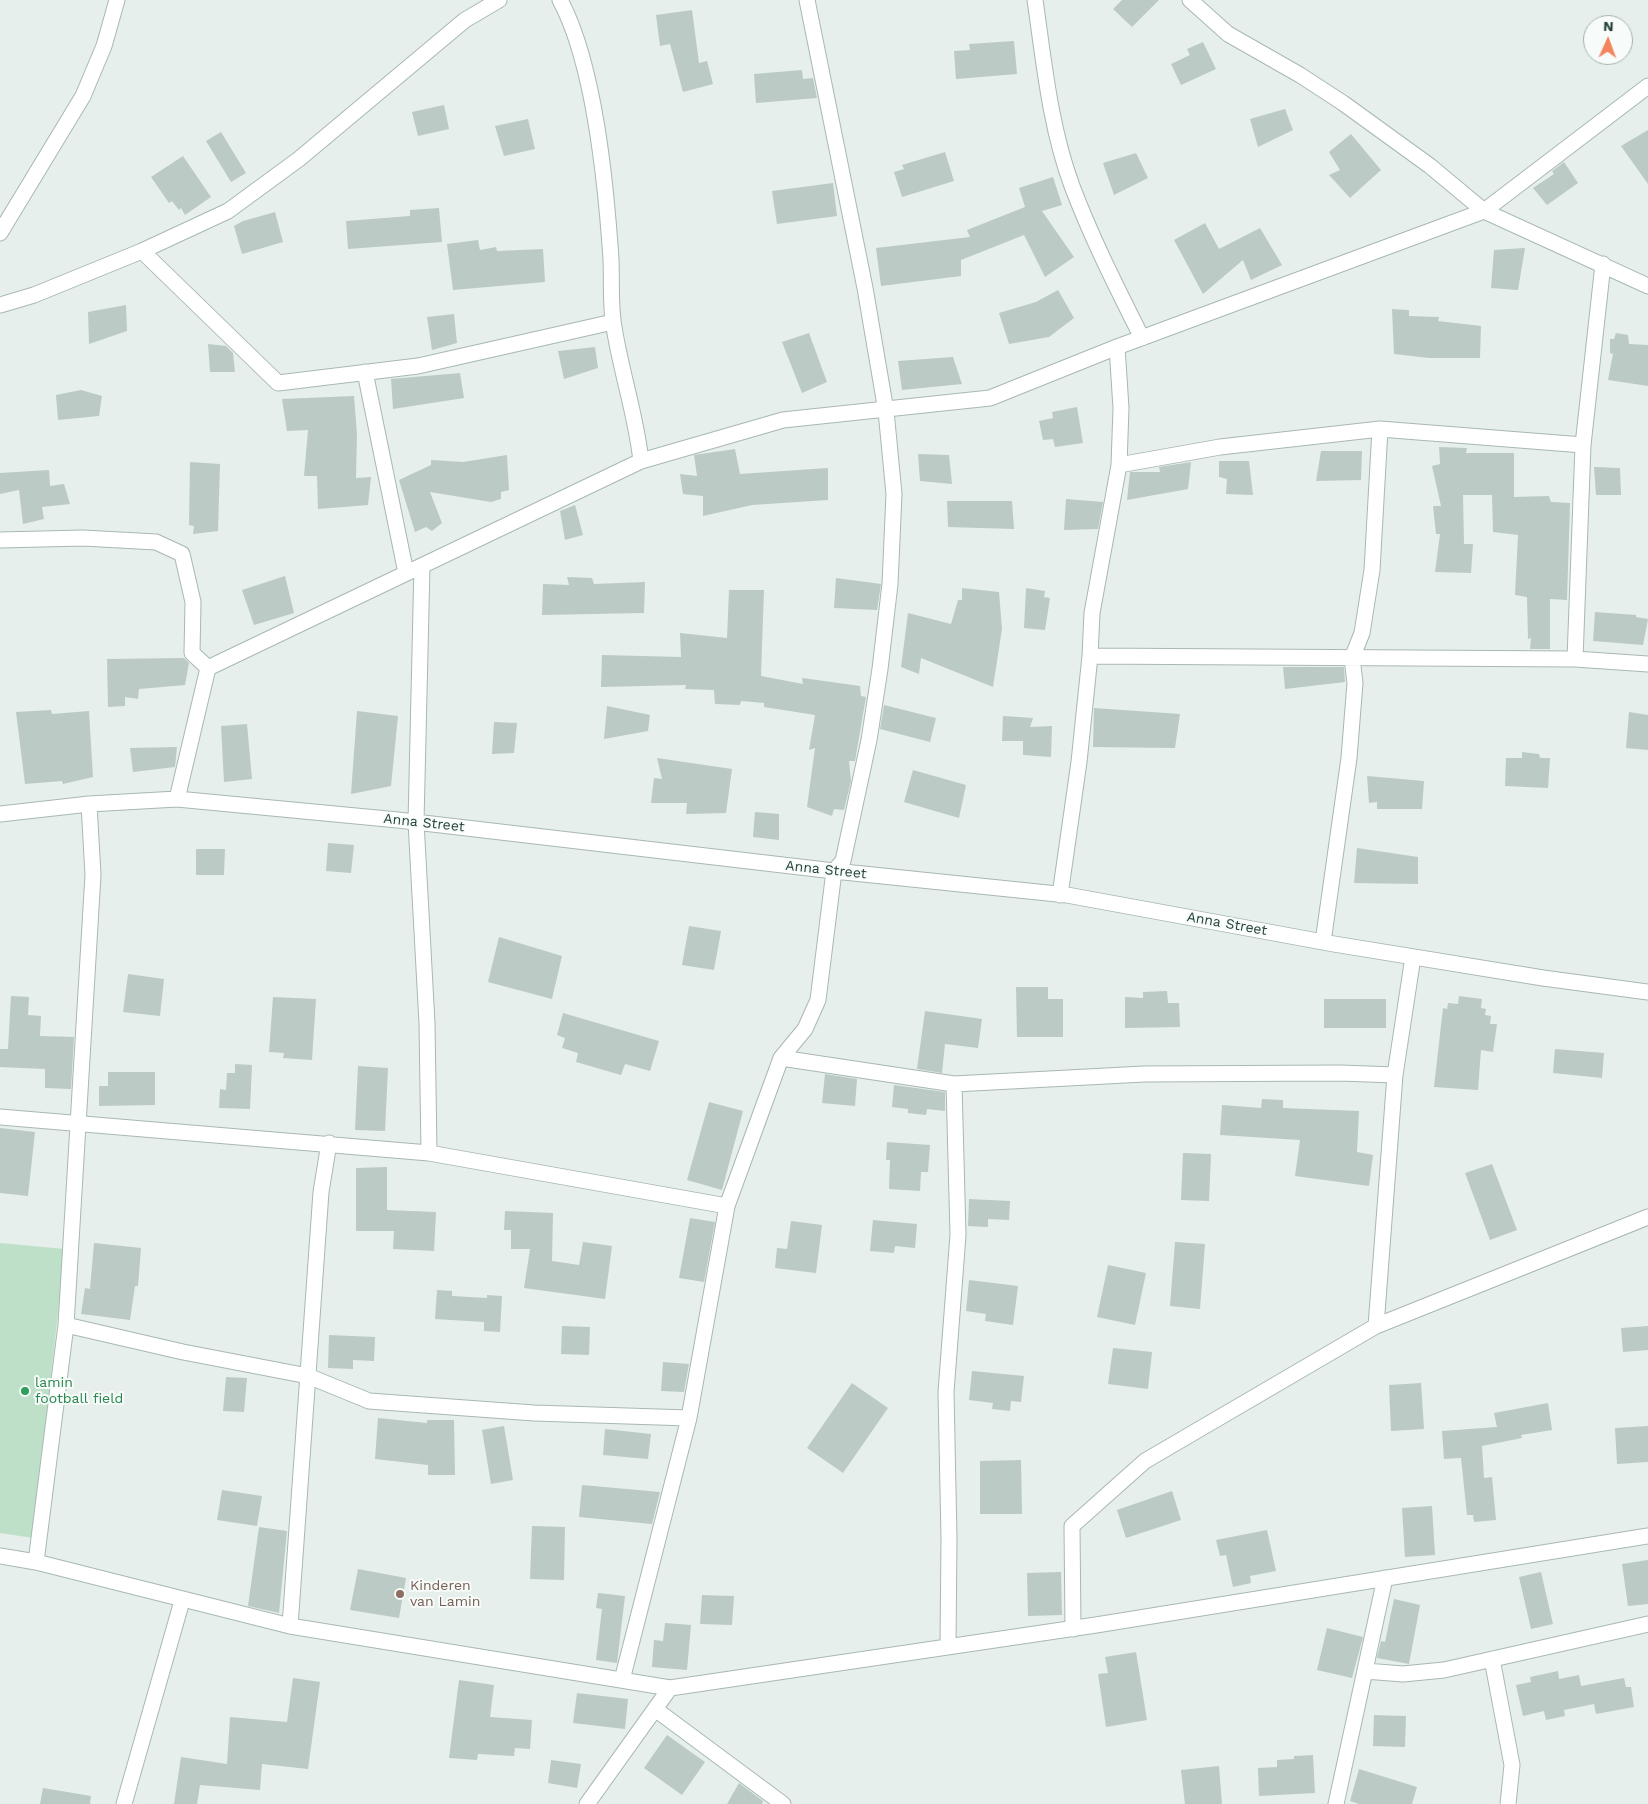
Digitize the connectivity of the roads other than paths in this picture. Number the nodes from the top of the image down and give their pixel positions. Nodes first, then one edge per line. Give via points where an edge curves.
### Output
1 (117, 0) edge
2 (499, 0) edge
3 (560, 0) edge
4 (807, 0) edge
5 (1035, 0) edge
6 (1190, 0) edge
7 (1648, 86) edge
8 (1484, 211) junction
9 (0, 232) edge
10 (142, 251) junction
11 (1603, 264) junction
12 (1648, 286) edge
13 (0, 305) edge
14 (613, 322) junction
15 (1142, 338) junction
16 (1117, 347) junction
17 (365, 372) junction
18 (886, 411) junction
19 (1380, 429) junction
20 (1583, 445) junction
21 (641, 461) junction
22 (1119, 465) junction
23 (0, 540) edge
24 (422, 566) junction
25 (406, 574) junction
26 (1090, 656) junction
27 (1352, 658) junction
28 (1575, 659) junction
29 (1648, 664) edge
30 (208, 668) junction
31 (177, 800) junction
32 (89, 804) junction
33 (0, 814) edge
34 (416, 822) junction
35 (834, 871) junction
36 (1060, 895) junction
37 (1323, 942) junction
38 (1413, 957) junction
39 (1648, 992) edge
40 (781, 1058) junction
41 (1395, 1075) junction
42 (954, 1084) junction
43 (0, 1117) edge
44 (78, 1124) junction
45 (329, 1143) junction
46 (429, 1153) junction
47 (727, 1206) junction
48 (1648, 1217) edge
49 (66, 1326) junction
50 (1376, 1326) junction
51 (308, 1376) junction
52 (689, 1418) junction
53 (1648, 1536) edge
54 (0, 1556) edge
55 (36, 1562) junction
56 (1385, 1578) junction
57 (182, 1600) junction
58 (1648, 1624) edge
59 (290, 1626) junction
60 (1073, 1628) junction
61 (948, 1647) junction
62 (1492, 1659) junction
63 (1365, 1671) junction
64 (622, 1680) junction
65 (670, 1688) junction
66 (655, 1709) junction
67 (124, 1804) edge
68 (587, 1804) edge
69 (782, 1804) edge
70 (1336, 1804) edge
71 (1508, 1804) edge

1 - 9 street via 104,46 83,96
2 - 10 street via 465,20 299,159 228,211
3 - 14 street via 572,21 594,118 611,258
4 - 18 street via 855,234
5 - 15 street via 1053,121 1072,185 1105,264
6 - 8 street via 1228,34 1342,103 1430,166
7 - 8 street
8 - 11 street
8 - 15 street
10 - 13 street via 34,295
10 - 17 street via 278,383
11 - 12 street
11 - 20 street
14 - 17 street via 418,366
14 - 21 street via 638,428
15 - 16 street
16 - 18 street via 990,398
16 - 22 street via 1121,408
17 - 25 street
18 - 21 street via 782,420
18 - 35 street via 894,494 890,584 870,740 843,861
19 - 20 street
19 - 22 street via 1220,447
19 - 27 street via 1372,570 1362,633
20 - 28 street
21 - 24 street
22 - 26 street via 1092,613
23 - 30 street via 83,538 156,542 182,554 193,602 192,652
24 - 25 street
24 - 34 street
25 - 30 street
26 - 27 street
26 - 36 street
27 - 28 street
27 - 37 street via 1355,684 1349,758
28 - 29 street
30 - 31 street
31 - 32 street, Anna Street
31 - 34 street, Anna Street
32 - 33 street, Anna Street
32 - 44 street via 94,875
34 - 35 street, Anna Street
34 - 46 street via 427,1023
35 - 36 street, Anna Street
35 - 40 street via 818,1000 805,1029
36 - 37 street, Anna Street
37 - 38 street, Anna Street
38 - 39 street, Anna Street
38 - 41 street
40 - 42 street
40 - 47 street
41 - 42 street via 1144,1074
41 - 50 street
42 - 61 street via 958,1235 946,1392
43 - 44 street
44 - 45 street
44 - 49 street
45 - 46 street
45 - 51 street via 321,1192
46 - 47 street
47 - 52 street
48 - 50 street
49 - 51 street
49 - 55 street
50 - 60 street via 1145,1460 1072,1526
51 - 52 street via 369,1401 534,1413
51 - 59 street
52 - 64 street
53 - 56 street
54 - 55 street
55 - 57 street
56 - 60 street
56 - 63 street
57 - 59 street
57 - 67 street
58 - 62 street
59 - 64 street
60 - 61 street
61 - 65 street
62 - 63 street via 1444,1670 1403,1674
62 - 71 street via 1512,1765
63 - 70 street
64 - 65 street
65 - 66 street
66 - 68 street
66 - 69 street

